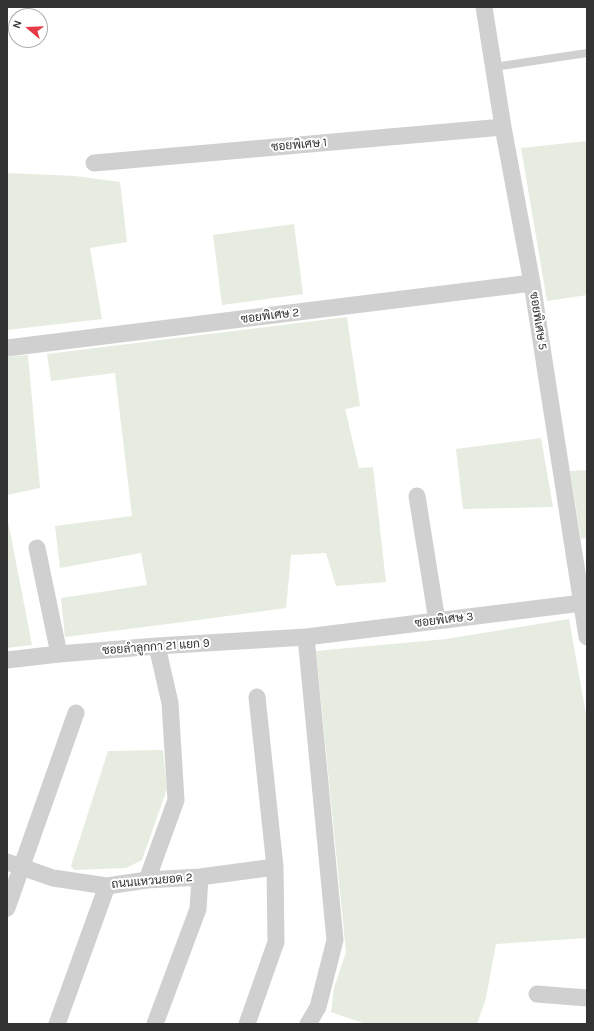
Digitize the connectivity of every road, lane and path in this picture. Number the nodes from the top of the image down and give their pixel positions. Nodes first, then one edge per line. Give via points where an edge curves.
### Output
1 (484, 7) edge
2 (587, 53) edge
3 (494, 67) junction
4 (504, 128) junction
5 (94, 163) dead end
6 (532, 284) junction
7 (7, 348) edge
8 (417, 496) dead end
9 (37, 548) dead end
10 (583, 600) edge
11 (437, 621) junction
12 (306, 637) junction
13 (587, 637) edge
14 (157, 646) junction
15 (59, 654) junction
16 (7, 660) edge
17 (256, 697) dead end
18 (76, 713) dead end
19 (14, 864) edge
20 (275, 867) junction
21 (200, 877) junction
22 (147, 880) junction
23 (107, 886) junction
24 (7, 908) edge
25 (537, 994) dead end
26 (587, 998) edge
27 (57, 1024) edge
28 (155, 1024) edge
29 (247, 1024) edge
30 (308, 1024) edge

1 - 3 street, ซอยพิเศษ 5
2 - 3 lane
3 - 4 street, ซอยพิเศษ 5
4 - 5 street, ซอยพิเศษ 1
4 - 6 street, ซอยพิเศษ 5
6 - 7 street, ซอยพิเศษ 2
6 - 10 street, ซอยพิเศษ 5
8 - 11 street
9 - 15 street
10 - 11 street, ซอยพิเศษ 3
10 - 13 street, ซอยพิเศษ 5
11 - 12 street, ซอยพิเศษ 3
12 - 14 street, ซอยลำลูกกา 21 แยก 9
12 - 30 street via 335,940 318,1007
14 - 15 street, ซอยลำลูกกา 21 แยก 9
14 - 22 street via 170,703 176,800
15 - 16 street, ซอยลำลูกกา 21 แยก 9
17 - 20 street
18 - 19 street
19 - 23 street, ถนนแหวนยอด 2 via 53,878
19 - 24 street
20 - 21 street, ถนนแหวนยอด 2
20 - 29 street via 276,942
21 - 22 street, ถนนแหวนยอด 2
21 - 28 street via 198,909
22 - 23 street, ถนนแหวนยอด 2
23 - 27 street
25 - 26 street

